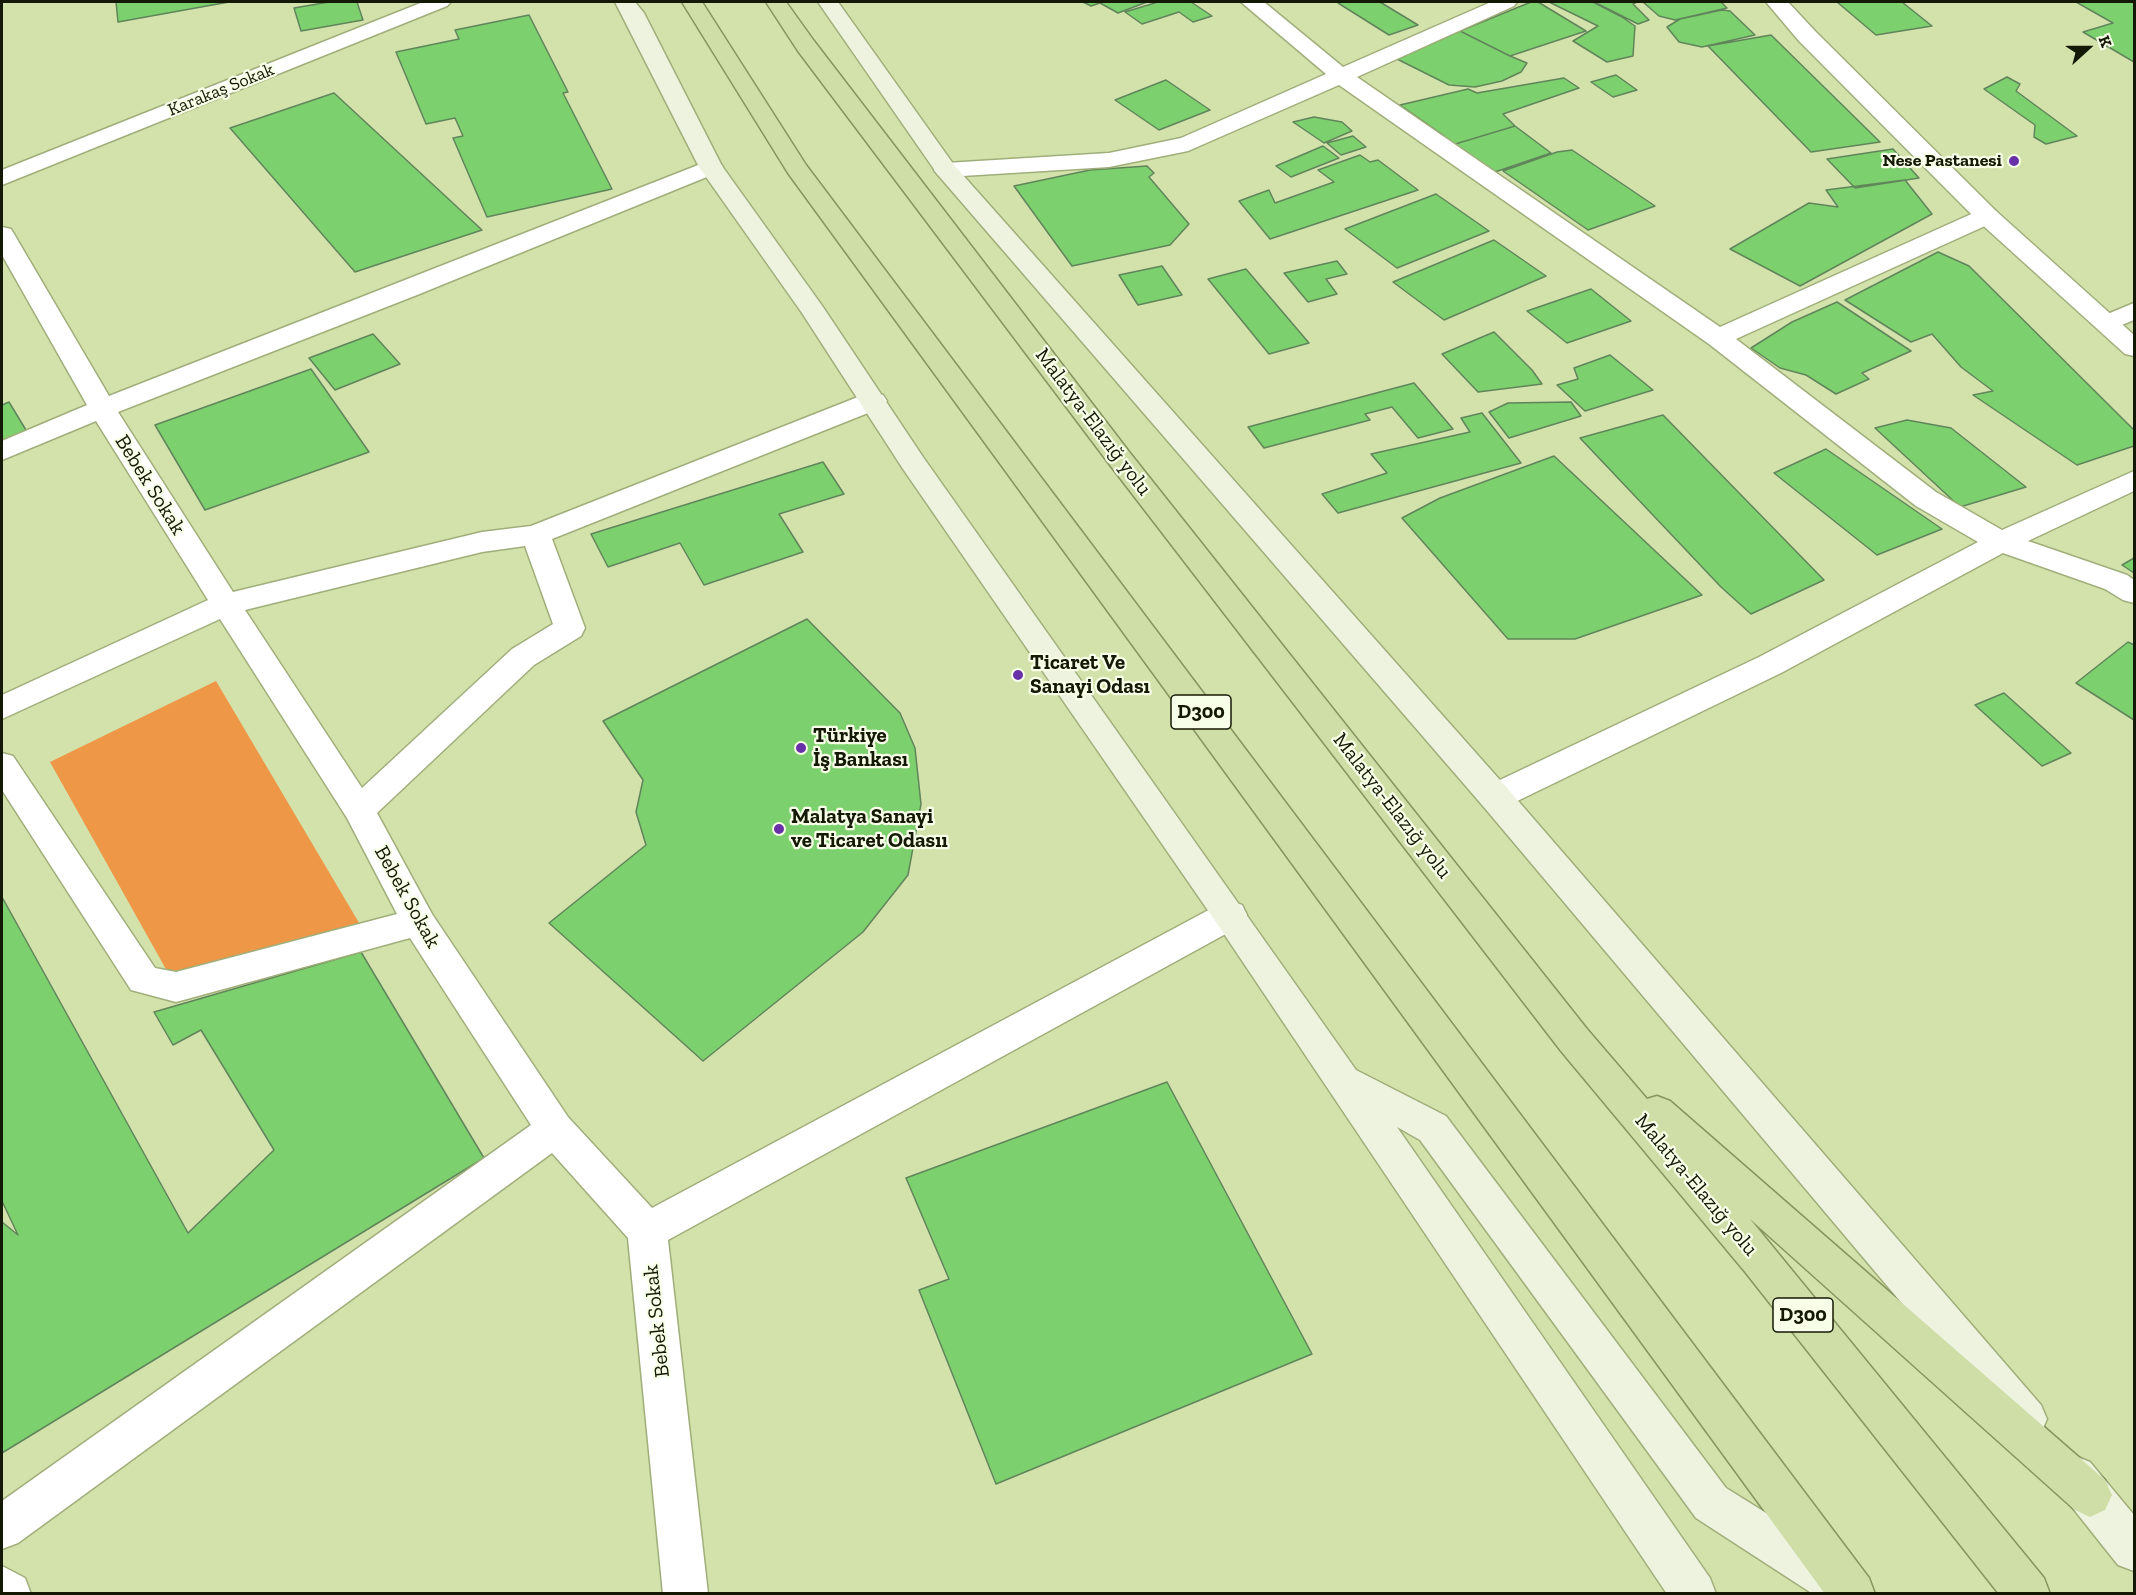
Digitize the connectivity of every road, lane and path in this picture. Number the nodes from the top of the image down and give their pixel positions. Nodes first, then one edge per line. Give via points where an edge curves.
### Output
1 (440, 2) edge
2 (625, 2) edge
3 (692, 2) edge
4 (776, 2) edge
5 (828, 2) edge
6 (1252, 2) edge
7 (1507, 2) edge
8 (1777, 2) edge
9 (1341, 76) junction
10 (711, 167) junction
11 (946, 170) junction
12 (2, 178) edge
13 (1987, 216) junction
14 (2, 234) edge
15 (2134, 311) edge
16 (2107, 323) junction
17 (1718, 338) junction
18 (2134, 348) edge
19 (873, 401) junction
20 (104, 408) junction
21 (2, 451) edge
22 (2134, 480) edge
23 (536, 535) junction
24 (2001, 542) junction
25 (2134, 593) edge
26 (225, 604) junction
27 (2, 708) edge
28 (2, 765) edge
29 (1495, 797) junction
30 (359, 810) junction
31 (1230, 915) junction
32 (418, 922) junction
33 (1574, 1040) junction
34 (1340, 1079) junction
35 (555, 1130) junction
36 (647, 1231) junction
37 (2090, 1495) junction
38 (2, 1527) edge
39 (2134, 1550) edge
40 (2, 1588) edge
41 (9, 1593) edge
42 (686, 1593) edge
43 (1694, 1593) edge
44 (1852, 1593) edge
45 (2028, 1593) edge

1 - 12 street, Karakaş Sokak
2 - 10 main road
3 - 44 highway, D300 via 796,168
4 - 33 highway, Malatya-Elazığ yolu / D300 via 1127,468
5 - 11 main road
6 - 9 street
7 - 9 street
8 - 13 street
9 - 11 street via 1188,144 1109,160
9 - 17 street
10 - 19 main road
10 - 20 street
11 - 29 main road
13 - 16 street
13 - 17 street
14 - 20 street, Bebek Sokak
15 - 16 street
16 - 18 street
17 - 24 street via 1926,499
19 - 23 street
19 - 31 main road
20 - 21 street
20 - 26 street, Bebek Sokak via 125,448
22 - 24 street
23 - 26 street via 482,542
23 - 30 street via 570,628 523,657
24 - 25 street via 2116,582
24 - 29 street via 1770,665
26 - 27 street
26 - 30 street, Bebek Sokak
28 - 32 street via 144,980 176,987
29 - 37 main road
30 - 32 street, Bebek Sokak
31 - 34 main road
31 - 36 street
32 - 35 street, Bebek Sokak
33 - 37 highway
33 - 45 highway, Malatya-Elazığ yolu / D300 via 1760,1260
34 - 43 main road
34 - 44 main road via 1432,1128 1711,1503
35 - 36 street, Bebek Sokak
35 - 38 street
36 - 42 street, Bebek Sokak
37 - 39 main road
40 - 41 street

